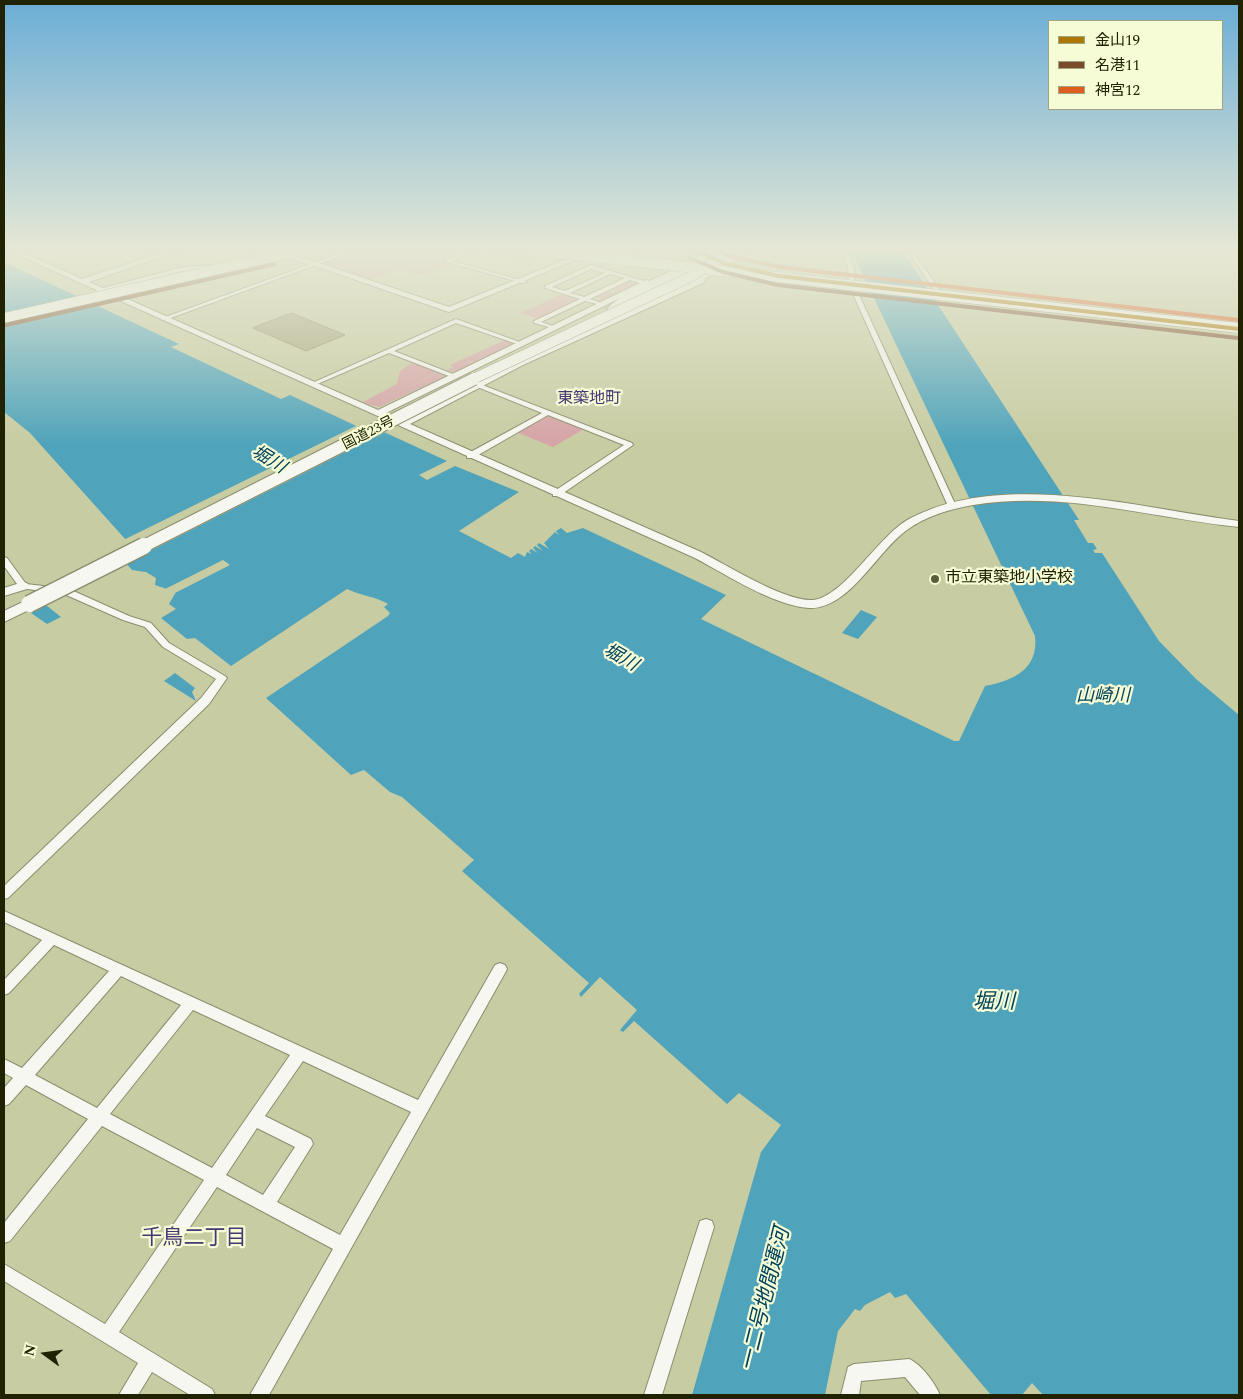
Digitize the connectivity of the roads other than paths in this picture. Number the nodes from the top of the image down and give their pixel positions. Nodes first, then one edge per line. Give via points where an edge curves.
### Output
1 (155, 315) edge
2 (173, 315) edge
3 (550, 315) edge
4 (590, 315) edge
5 (595, 315) edge
6 (625, 315) edge
7 (868, 315) edge
8 (1135, 315) edge
9 (1135, 315) edge
10 (1136, 315) edge
11 (163, 319) junction
12 (1239, 327) edge
13 (554, 328) junction
14 (522, 344) junction
15 (389, 351) junction
16 (454, 378) junction
17 (313, 384) junction
18 (476, 386) junction
19 (547, 413) junction
20 (377, 414) junction
21 (401, 425) junction
22 (470, 456) junction
23 (556, 494) junction
24 (952, 506) junction
25 (1239, 524) edge
26 (4, 560) edge
27 (4, 592) edge
28 (24, 596) junction
29 (4, 606) edge
30 (4, 617) edge
31 (4, 894) edge
32 (4, 916) edge
33 (52, 938) junction
34 (119, 969) junction
35 (500, 969) dead end
36 (4, 989) edge
37 (191, 1003) junction
38 (300, 1053) junction
39 (4, 1066) edge
40 (24, 1077) junction
41 (4, 1099) edge
42 (421, 1109) junction
43 (99, 1116) junction
44 (255, 1119) junction
45 (214, 1178) junction
46 (266, 1205) junction
47 (706, 1227) dead end
48 (4, 1235) edge
49 (344, 1246) junction
50 (4, 1272) edge
51 (107, 1335) junction
52 (150, 1361) junction
53 (128, 1395) edge
54 (206, 1395) edge
55 (259, 1395) edge
56 (654, 1395) edge
57 (850, 1395) edge
58 (931, 1395) edge

1 - 11 street
2 - 11 street
3 - 13 street via 536,322
4 - 13 street
5 - 28 highway, 国道23号 via 502,358
6 - 18 street
7 - 24 street
8 - 12 highway, bridge
9 - 12 street
10 - 12 highway, bridge
11 - 17 street
13 - 14 street
14 - 15 street via 456,322
14 - 16 street
15 - 16 street
15 - 17 street
16 - 18 street
16 - 20 street
17 - 20 street
18 - 19 street
18 - 21 street
19 - 22 street
19 - 23 street via 629,445
20 - 21 street
21 - 22 street
22 - 23 street
23 - 24 street via 772,591 810,604 825,601 838,593 900,529 920,517
24 - 25 street via 1017,497 1072,500
26 - 28 street
27 - 28 street
28 - 29 highway, 国道23号
28 - 30 highway, 国道23号
28 - 31 street via 66,592 148,625 166,645 222,678 205,700
32 - 33 street
33 - 34 street
33 - 36 street
34 - 37 street
34 - 40 street
35 - 42 street
37 - 38 street
37 - 43 street
38 - 42 street
38 - 44 street
39 - 40 street
40 - 41 street
40 - 43 street
42 - 49 street
43 - 45 street
43 - 48 street
44 - 45 street
44 - 46 street via 306,1144
45 - 46 street
45 - 51 street
46 - 49 street
47 - 56 street
49 - 55 street
50 - 51 street
51 - 52 street
52 - 53 street
52 - 54 street
57 - 58 street via 854,1373 909,1368

